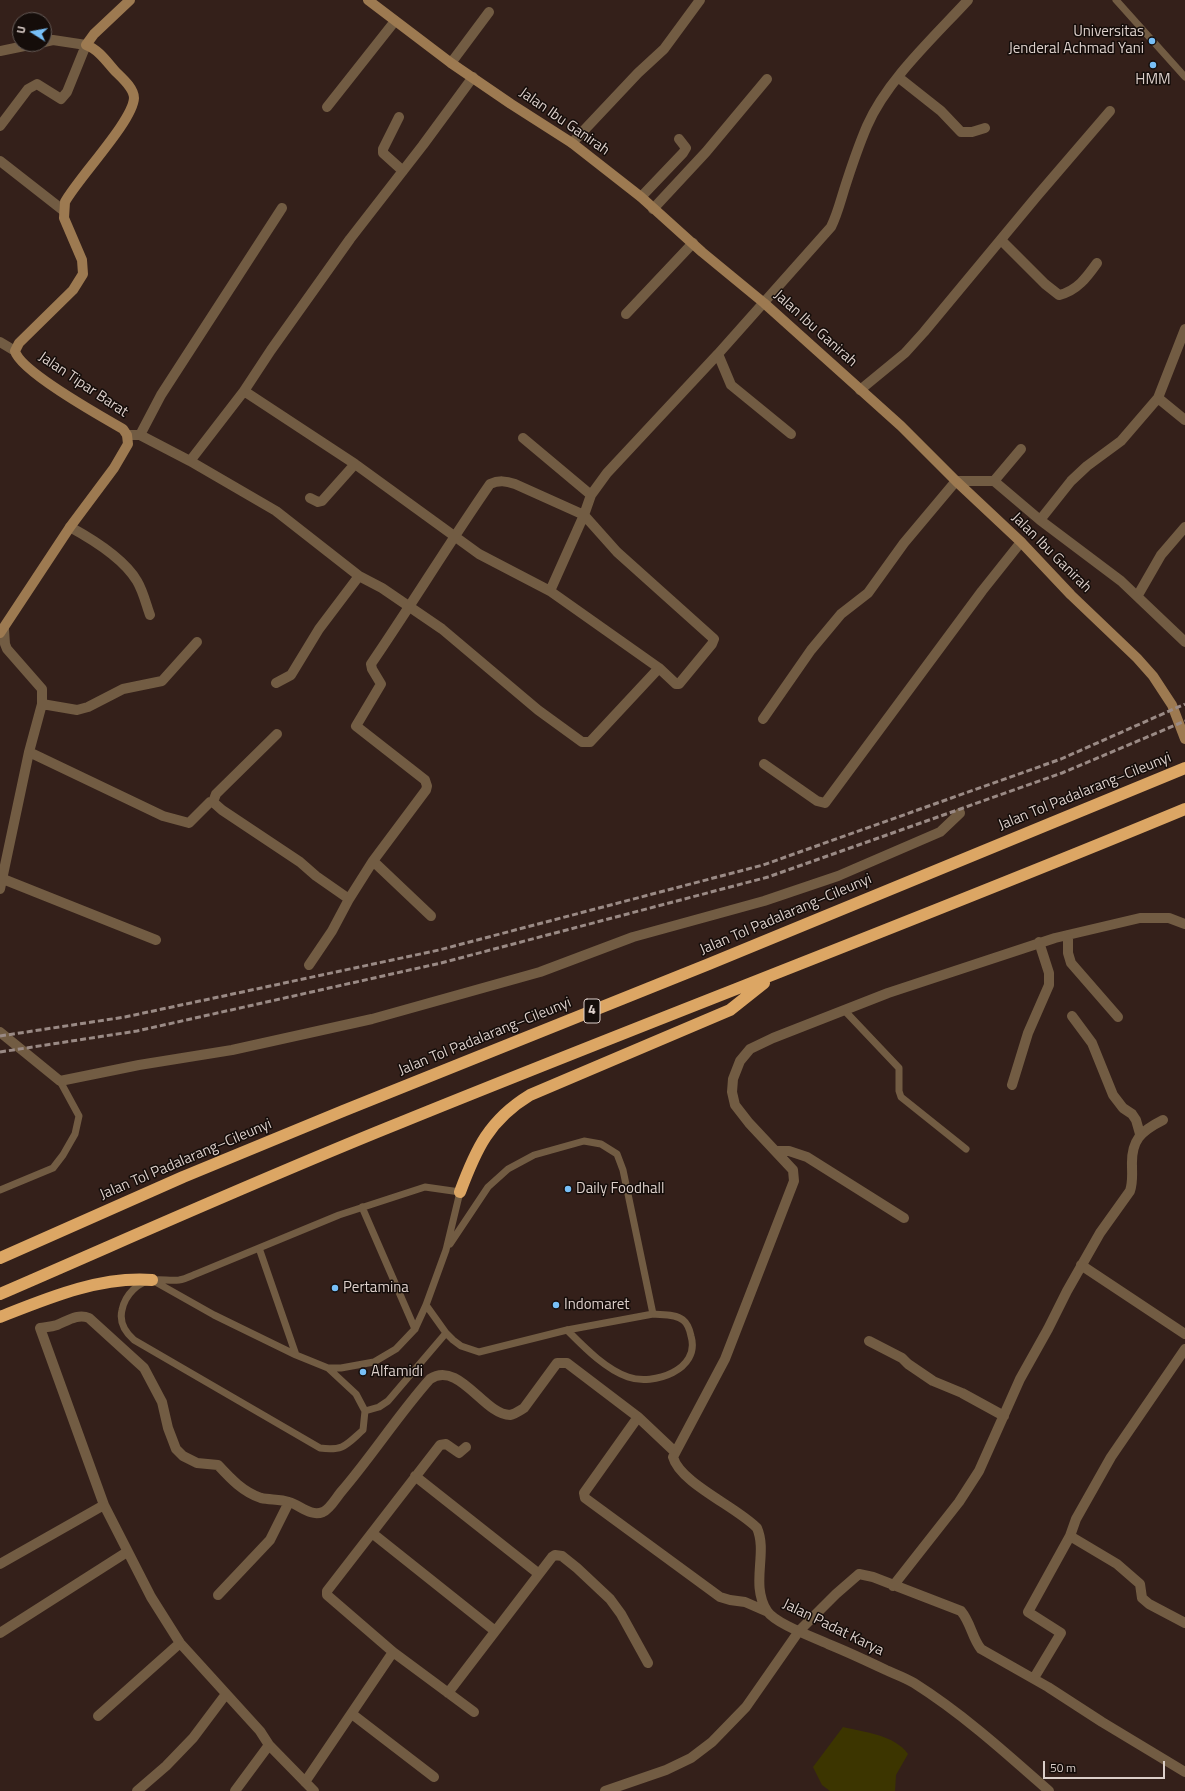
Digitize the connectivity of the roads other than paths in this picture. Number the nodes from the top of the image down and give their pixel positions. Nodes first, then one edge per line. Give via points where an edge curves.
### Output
1 (130, 0) edge
2 (368, 0) edge
3 (700, 0) edge
4 (968, 0) edge
5 (1116, 0) edge
6 (489, 12) dead end
7 (395, 21) junction
8 (52, 40) edge
9 (86, 45) junction
10 (12, 49) edge
11 (0, 51) edge
12 (452, 62) junction
13 (898, 76) junction
14 (473, 77) junction
15 (1185, 77) edge
16 (767, 79) dead end
17 (327, 106) dead end
18 (1110, 111) dead end
19 (399, 117) dead end
20 (0, 126) edge
21 (985, 128) dead end
22 (678, 139) dead end
23 (572, 143) junction
24 (0, 161) edge
25 (403, 171) junction
26 (641, 197) junction
27 (282, 208) dead end
28 (653, 208) junction
29 (64, 211) junction
30 (1002, 240) junction
31 (692, 243) junction
32 (1097, 263) dead end
33 (764, 303) junction
34 (626, 314) dead end
35 (1185, 329) edge
36 (0, 342) edge
37 (15, 351) junction
38 (718, 354) junction
39 (860, 390) junction
40 (244, 391) junction
41 (1158, 398) junction
42 (1185, 420) edge
43 (791, 434) dead end
44 (127, 435) junction
45 (140, 436) junction
46 (523, 438) dead end
47 (1021, 449) dead end
48 (190, 461) junction
49 (355, 464) junction
50 (956, 481) junction
51 (994, 481) junction
52 (591, 495) junction
53 (310, 498) dead end
54 (584, 515) junction
55 (1040, 520) junction
56 (70, 527) junction
57 (1185, 527) edge
58 (455, 535) junction
59 (1021, 542) junction
60 (359, 576) junction
61 (550, 591) junction
62 (1138, 595) junction
63 (410, 606) junction
64 (150, 615) dead end
65 (2, 631) edge
66 (197, 642) dead end
67 (1185, 642) edge
68 (659, 668) junction
69 (276, 683) dead end
70 (42, 704) junction
71 (763, 719) dead end
72 (277, 734) dead end
73 (1185, 739) edge
74 (29, 752) junction
75 (764, 764) dead end
76 (1185, 768) edge
77 (213, 802) junction
78 (1185, 809) edge
79 (960, 813) dead end
80 (373, 861) junction
81 (1, 884) edge
82 (349, 899) junction
83 (431, 916) dead end
84 (1185, 924) edge
85 (1068, 934) junction
86 (156, 940) dead end
87 (1039, 942) junction
88 (309, 965) dead end
89 (774, 975) junction
90 (845, 1011) junction
91 (1072, 1016) dead end
92 (1118, 1016) dead end
93 (0, 1032) edge
94 (60, 1081) junction
95 (1012, 1085) dead end
96 (1163, 1120) dead end
97 (1140, 1134) junction
98 (966, 1149) dead end
99 (776, 1151) junction
100 (0, 1190) edge
101 (460, 1192) junction
102 (362, 1207) junction
103 (904, 1218) dead end
104 (259, 1248) junction
105 (446, 1250) junction
106 (0, 1258) edge
107 (1081, 1265) junction
108 (152, 1280) junction
109 (0, 1294) edge
110 (426, 1305) junction
111 (653, 1314) junction
112 (0, 1317) edge
113 (415, 1329) junction
114 (567, 1330) junction
115 (446, 1333) junction
116 (1185, 1334) edge
117 (869, 1341) dead end
118 (1185, 1349) edge
119 (296, 1355) junction
120 (328, 1368) junction
121 (365, 1412) junction
122 (1004, 1416) junction
123 (638, 1417) junction
124 (466, 1447) dead end
125 (674, 1451) junction
126 (415, 1476) junction
127 (290, 1502) junction
128 (104, 1505) junction
129 (372, 1534) junction
130 (1070, 1536) junction
131 (127, 1552) junction
132 (0, 1564) edge
133 (539, 1574) junction
134 (893, 1586) junction
135 (218, 1595) dead end
136 (768, 1612) junction
137 (1185, 1623) edge
138 (495, 1631) junction
139 (799, 1631) junction
140 (0, 1633) edge
141 (180, 1643) junction
142 (393, 1652) junction
143 (648, 1663) dead end
144 (1034, 1678) junction
145 (448, 1693) junction
146 (226, 1694) junction
147 (474, 1712) dead end
148 (352, 1714) junction
149 (98, 1716) dead end
150 (269, 1745) junction
151 (1185, 1772) edge
152 (434, 1777) dead end
153 (305, 1782) junction
154 (137, 1791) edge
155 (235, 1791) edge
156 (314, 1791) edge
157 (606, 1791) edge
158 (1049, 1791) edge

1 - 9 main road
2 - 7 main road, Jalan Ibu Ganirah
3 - 23 street via 664,49 628,82
4 - 13 street
5 - 15 lane
6 - 12 street
7 - 12 main road, Jalan Ibu Ganirah
7 - 17 street
8 - 9 street
9 - 20 street via 67,92 61,99 37,84 28,89
9 - 29 main road via 92,47 123,79 132,90 134,98 124,123 69,196
10 - 11 street
12 - 14 main road, Jalan Ibu Ganirah
13 - 21 street via 941,111 961,132
13 - 33 street via 867,125 831,227
14 - 23 main road, Jalan Ibu Ganirah
14 - 25 street
16 - 28 street via 706,152
18 - 30 street
19 - 25 street via 383,153
22 - 26 street via 686,148 683,153
23 - 26 main road, Jalan Ibu Ganirah
24 - 29 street
25 - 40 street via 350,238
26 - 28 main road, Jalan Ibu Ganirah
27 - 45 street via 161,396
28 - 31 main road, Jalan Ibu Ganirah
29 - 37 main road, Jalan Tipar Barat via 65,223 82,260 83,274 73,290 19,343
30 - 32 street via 1059,295 1067,293 1084,281
30 - 39 street via 905,353
31 - 33 main road, Jalan Ibu Ganirah
31 - 34 street
33 - 38 street
33 - 39 main road, Jalan Ibu Ganirah
35 - 41 street
36 - 37 street
37 - 44 main road, Jalan Tipar Barat via 19,359 35,373 123,429
38 - 43 street via 731,385
38 - 52 street via 607,473
39 - 50 main road, Jalan Ibu Ganirah
40 - 48 street
40 - 49 street
41 - 42 street
41 - 55 street via 1121,441 1071,481
44 - 45 street
44 - 56 main road, Jalan Tipar Barat via 128,444 114,468
45 - 48 street
46 - 52 street
47 - 51 street
48 - 60 street via 276,511
49 - 53 street via 322,501
49 - 58 street
50 - 51 street
50 - 59 main road, Jalan Ibu Ganirah
50 - 71 street via 904,543 868,593 841,614 811,650
51 - 55 street
52 - 54 street
54 - 58 street via 515,484 496,481 490,484
54 - 61 street
54 - 68 street via 617,552 714,639 680,684 676,684
55 - 62 street
56 - 64 street via 95,541 130,573 137,581
56 - 65 main road, Jalan Tipar Barat
57 - 62 street via 1161,555
58 - 61 street via 479,554
58 - 63 street
59 - 73 main road, Jalan Ibu Ganirah via 1066,591 1153,676 1172,705
59 - 75 street via 982,590 825,803 817,801
60 - 63 street
60 - 69 street via 319,629 291,675
61 - 68 street
62 - 67 street
63 - 68 street via 442,629 538,710 582,742 590,742
63 - 80 street via 371,664 381,684 356,726 425,780 427,786 424,794
65 - 70 street via 7,649 42,689
66 - 70 street via 162,681 123,689 77,710
70 - 74 street
72 - 77 street via 216,794
74 - 77 street via 163,816 185,823 189,823
74 - 81 street
76 - 106 highway, Jalan Tol Padalarang–Cileunyi / 4 via 702,967 343,1110
77 - 82 street
78 - 89 highway, 4
79 - 94 street via 940,832 838,876 764,901 633,937 540,972 372,1019 232,1050
80 - 82 street
80 - 83 street
81 - 86 street
82 - 88 street via 332,931
84 - 85 street via 1168,918 1140,918
85 - 87 street
85 - 92 street via 1071,963
87 - 90 street
87 - 95 street via 1050,981 1028,1033
89 - 101 highway via 730,1010 530,1095 514,1105 488,1132 473,1158
89 - 109 highway, 4 via 402,1122 188,1211
90 - 98 lane via 899,1068 898,1091 901,1097
90 - 99 street via 750,1048 740,1060 733,1079 732,1092 736,1105 749,1123
91 - 97 street via 1092,1043 1112,1095 1136,1120
93 - 94 street
94 - 100 lane via 79,1116 75,1134 69,1145 53,1168
96 - 97 street
97 - 107 street via 1132,1158 1130,1191
99 - 103 street via 789,1151 808,1158
99 - 125 street via 793,1170 794,1181 725,1359
101 - 102 lane via 425,1187
101 - 105 lane
102 - 104 lane
102 - 113 lane
104 - 108 lane via 178,1280
104 - 119 lane
105 - 110 lane
105 - 111 lane via 488,1187 508,1169 540,1153 584,1141 601,1144 617,1154 623,1170
107 - 116 street
107 - 122 street via 1020,1379
108 - 112 highway via 132,1278 91,1286 51,1297
108 - 119 lane via 214,1315
108 - 121 lane via 139,1285 126,1297 123,1304 122,1323 125,1332 134,1340 320,1448 335,1450 345,1446 363,1430
110 - 113 lane
110 - 115 lane
111 - 114 lane
111 - 114 lane via 674,1316 683,1320 690,1330 694,1344 692,1355 686,1365 658,1377 640,1379 616,1371 583,1346
113 - 120 lane via 396,1349 374,1362
114 - 115 lane via 479,1352 461,1346
115 - 121 lane via 388,1401
117 - 122 street via 902,1358 933,1381 962,1393
118 - 130 street via 1111,1457 1076,1519
119 - 120 lane
120 - 121 lane via 356,1394
122 - 134 street via 979,1471 959,1502
123 - 125 street
123 - 127 street via 567,1363 557,1363 524,1408 510,1415 495,1409 458,1380 441,1374 425,1384 324,1512 304,1510
123 - 136 street via 584,1493 584,1498 720,1597 745,1602
124 - 126 street via 459,1453 446,1444 440,1445
125 - 136 street, Jalan Padat Karya via 674,1463 688,1477 757,1528 760,1534 760,1590
126 - 129 street
126 - 133 street
127 - 128 street via 262,1498 240,1488 218,1465 197,1463 183,1456 176,1449 162,1402 144,1368 105,1331 84,1316 40,1328
127 - 135 street via 270,1540
128 - 131 street
128 - 132 street
129 - 138 street
129 - 142 street via 327,1591 327,1595
130 - 137 street via 1117,1564 1140,1584 1142,1598 1149,1604
130 - 144 street via 1028,1612 1061,1633
131 - 140 street
131 - 141 street
133 - 138 street
133 - 143 street via 555,1555 562,1556 572,1564 610,1599
134 - 139 street via 859,1574
134 - 144 street via 962,1611 968,1618 981,1649
136 - 139 street, Jalan Padat Karya
138 - 145 street
139 - 157 street via 746,1707 712,1742 691,1758 666,1770
139 - 158 street, Jalan Padat Karya via 913,1682 965,1719
141 - 146 street
141 - 149 street
142 - 145 street
142 - 148 street
144 - 151 street
145 - 147 street
146 - 150 street via 260,1731
146 - 154 street via 194,1738
148 - 152 street
148 - 153 street
150 - 153 street
150 - 155 street
153 - 156 street

